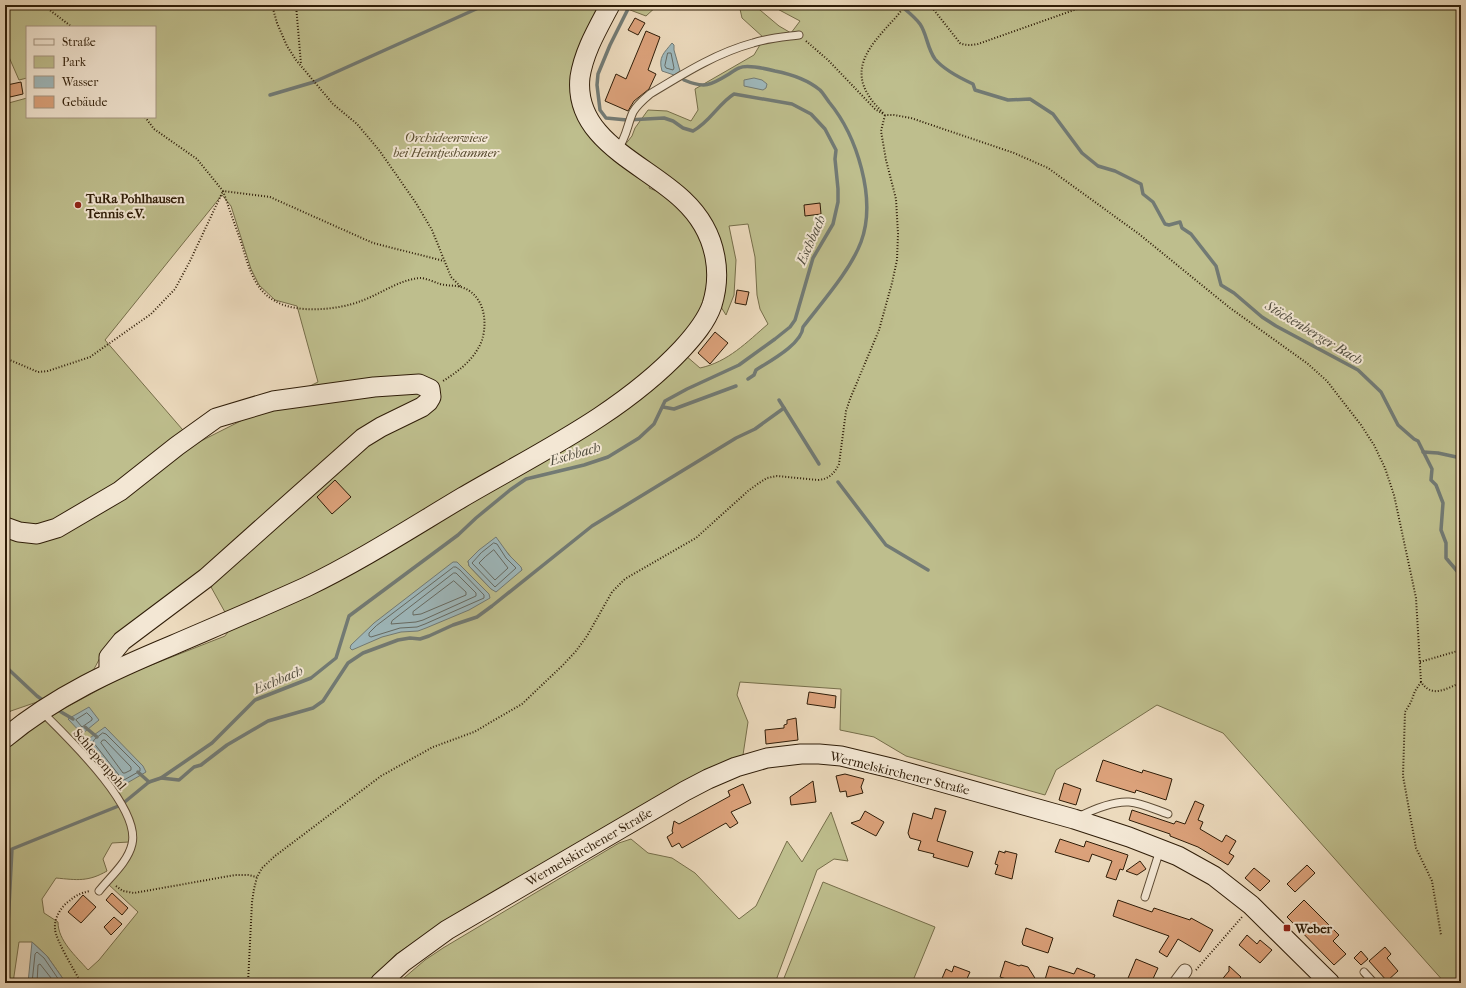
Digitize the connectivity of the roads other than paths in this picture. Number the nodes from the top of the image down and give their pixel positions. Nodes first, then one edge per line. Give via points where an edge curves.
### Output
1 (610, 5) edge
2 (799, 35) road end
3 (617, 150) junction
4 (5, 527) edge
5 (109, 672) junction
6 (40, 711) junction
7 (5, 738) edge
8 (1168, 814) dead end
9 (1074, 819) junction
10 (1160, 849) junction
11 (99, 891) road end
12 (1144, 897) dead end
13 (1185, 971) dead end
14 (1364, 972) dead end
15 (380, 983) edge
16 (1176, 983) edge
17 (1330, 983) edge
18 (1374, 983) edge

1 - 3 main road via 585,57 580,92 590,122
2 - 3 lane via 754,42 709,60 650,94 632,114 625,138
3 - 5 main road via 689,206 704,226 714,252 717,278 710,310 699,329 666,366 635,392 583,426 333,573
4 - 5 main road via 37,534 57,528 120,491 216,418 273,401 374,387 419,384 430,389 431,397 422,407 363,438 206,578 122,641 109,657
5 - 6 main road
6 - 7 main road
6 - 11 lane, Schlepenpohl via 106,781 120,802 131,828 132,844 127,856
8 - 9 lane via 1128,802 1092,811
9 - 10 main road, Wermelskirchener Straße
9 - 15 main road, Wermelskirchener Straße via 841,756 801,754 767,758 736,767 685,791 447,930 403,962
10 - 12 lane
10 - 17 main road, Wermelskirchener Straße via 1178,856 1234,890
13 - 16 street
14 - 18 lane

